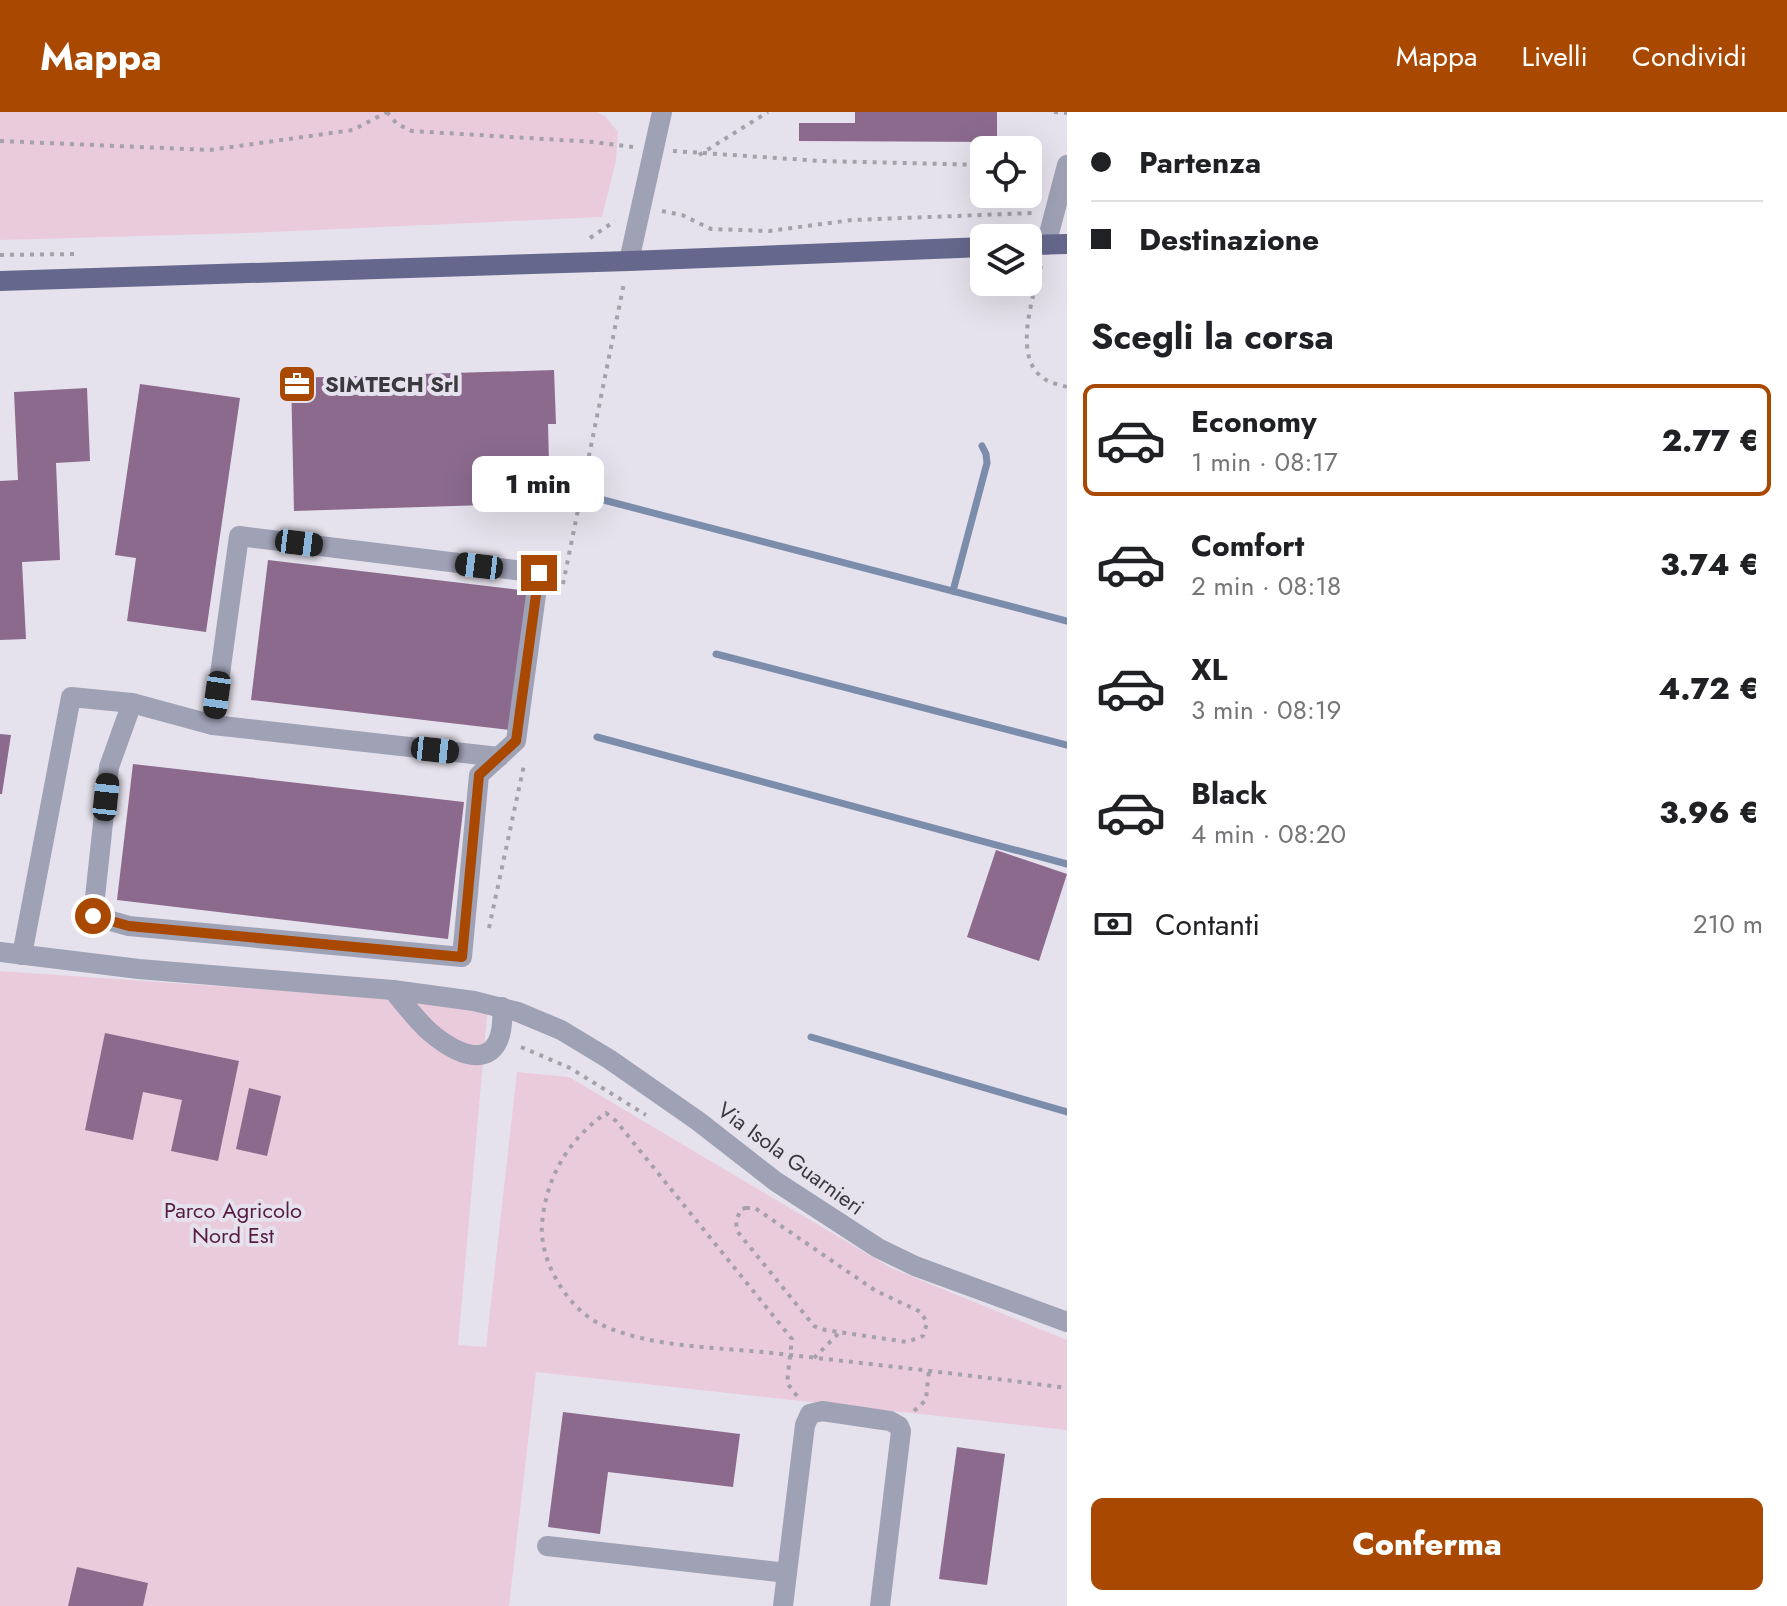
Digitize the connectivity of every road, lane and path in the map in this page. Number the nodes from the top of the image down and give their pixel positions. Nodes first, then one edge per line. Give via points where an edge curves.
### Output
1 (387, 112) edge
2 (662, 112) edge
3 (768, 112) edge
4 (1054, 112) edge
5 (1067, 113) edge
6 (0, 141) edge
7 (653, 149) junction
8 (699, 155) junction
9 (970, 165) edge
10 (1067, 165) edge
11 (640, 212) junction
12 (1054, 212) junction
13 (1042, 235) edge
14 (584, 241) dead end
15 (1067, 244) edge
16 (1042, 245) edge
17 (970, 248) edge
18 (75, 254) dead end
19 (0, 255) edge
20 (629, 261) junction
21 (0, 281) edge
22 (1031, 296) edge
23 (1067, 387) edge
24 (132, 703) junction
25 (213, 725) junction
26 (499, 757) junction
27 (0, 952) edge
28 (22, 955) junction
29 (393, 990) junction
30 (502, 1007) junction
31 (511, 1042) dead end
32 (650, 1118) dead end
33 (1067, 1322) edge
34 (839, 1333) junction
35 (792, 1355) junction
36 (814, 1358) junction
37 (929, 1370) junction
38 (1067, 1388) edge
39 (810, 1414) junction
40 (899, 1426) junction
41 (547, 1546) dead end
42 (787, 1573) junction
43 (783, 1606) edge
44 (880, 1606) edge

1 - 6 path via 353,130 210,150
1 - 7 path via 412,131
2 - 7 street
3 - 8 path
4 - 5 path
7 - 8 path
7 - 11 street
8 - 9 path
10 - 12 street
11 - 12 path via 682,215 711,229 769,231 852,220
11 - 14 path
11 - 20 street
12 - 13 street
15 - 16 main road
17 - 20 main road
18 - 19 path
20 - 21 main road
22 - 23 path via 1027,326 1032,365 1048,381
24 - 25 street
24 - 26 street via 109,767 93,916 129,926 462,957 479,775
24 - 28 street via 71,697
25 - 26 street
25 - 26 street via 239,536 539,573 516,741
27 - 28 street, Via Isola Guarnieri
28 - 29 street, Via Isola Guarnieri
29 - 30 street, Via Isola Guarnieri
29 - 30 street via 429,1031 474,1055 498,1044
30 - 33 street, Via Isola Guarnieri via 590,1046 775,1181 878,1248
31 - 32 path via 570,1068
34 - 34 path via 907,1342 923,1336 927,1323 921,1312 876,1291 755,1208 741,1209 736,1221 741,1237 814,1326
34 - 36 path
35 - 35 path via 792,1339 616,1121 606,1113 585,1128 551,1178 541,1234 546,1256 573,1303 598,1323 628,1334
35 - 36 path
35 - 39 path via 787,1383
36 - 37 path
37 - 38 path
37 - 40 path via 926,1400
39 - 40 street via 822,1411
39 - 42 street
40 - 44 street
41 - 42 street
42 - 43 street

